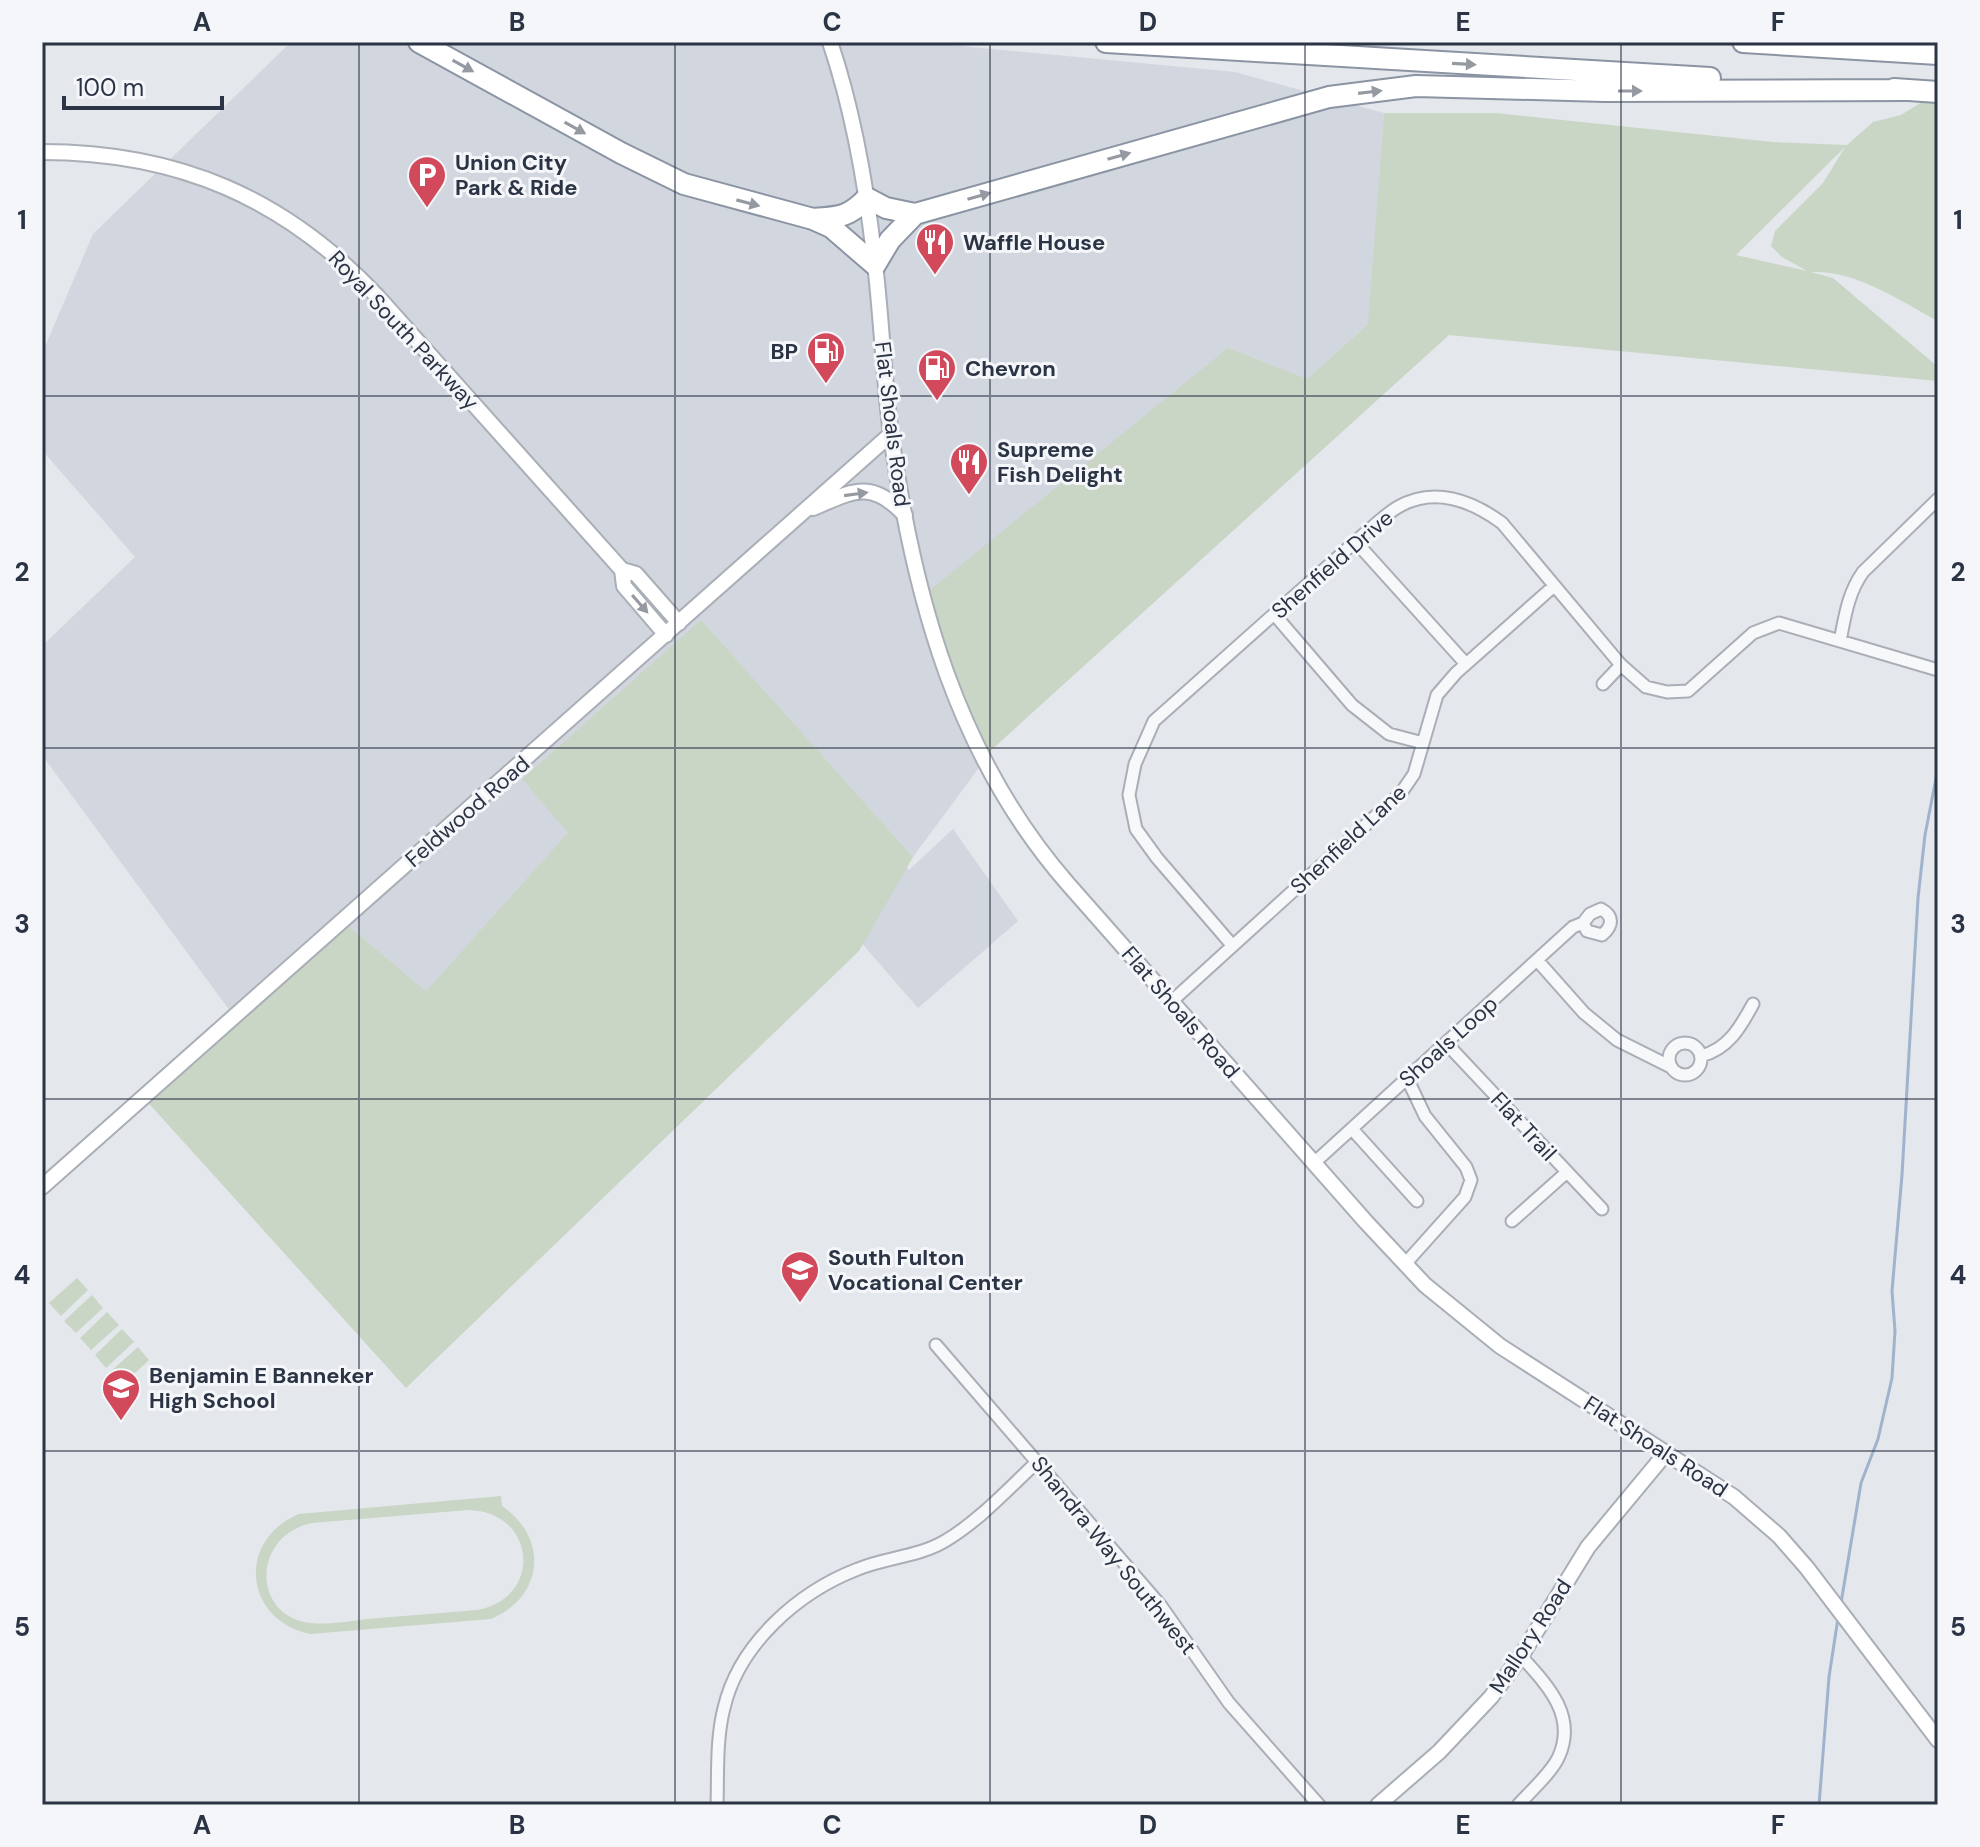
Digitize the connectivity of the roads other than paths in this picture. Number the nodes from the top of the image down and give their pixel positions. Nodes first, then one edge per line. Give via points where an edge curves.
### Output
1 (419, 42) edge
2 (830, 42) edge
3 (1106, 42) edge
4 (1743, 42) edge
5 (1938, 54) edge
6 (1906, 90) junction
7 (1938, 92) edge
8 (42, 152) edge
9 (867, 198) junction
10 (915, 214) junction
11 (813, 219) junction
12 (875, 265) junction
13 (891, 434) junction
14 (1938, 499) edge
15 (802, 513) junction
16 (905, 515) junction
17 (1355, 541) junction
18 (622, 570) junction
19 (1554, 586) junction
20 (1274, 614) junction
21 (679, 623) junction
22 (666, 635) junction
23 (1840, 641) junction
24 (1466, 664) junction
25 (1621, 665) junction
26 (1938, 670) edge
27 (1603, 684) dead end
28 (1423, 743) junction
29 (1583, 923) dead end
30 (1232, 945) junction
31 (1537, 960) junction
32 (1172, 1001) junction
33 (1753, 1004) dead end
34 (1446, 1043) junction
35 (1701, 1056) junction
36 (1671, 1067) junction
37 (1407, 1078) junction
38 (1352, 1129) junction
39 (1314, 1163) junction
40 (1567, 1172) junction
41 (42, 1187) edge
42 (1417, 1201) dead end
43 (1602, 1209) dead end
44 (1512, 1221) dead end
45 (1405, 1264) junction
46 (936, 1345) dead end
47 (1666, 1453) junction
48 (1037, 1462) junction
49 (1521, 1656) junction
50 (1938, 1740) edge
51 (717, 1805) edge
52 (1319, 1805) edge
53 (1378, 1805) edge
54 (1518, 1805) edge

1 -> 11 highway via 684,184
2 - 9 street, Flat Shoals Road
3 -> 6 highway
4 - 5 highway
6 - 7 highway
10 -> 6 highway via 1329,97 1416,86
8 - 18 street, Royal South Parkway via 136,158 192,173 278,212 314,237 378,297
9 - 10 highway
9 - 11 highway via 844,216
9 - 12 street, Flat Shoals Road
10 - 12 highway
11 - 12 highway via 831,227
12 - 13 street, Flat Shoals Road
13 - 15 street, Feldwood Road
13 - 16 street, Flat Shoals Road
14 - 23 street via 1854,584
15 -> 16 street via 848,493 874,492
15 - 21 street, Feldwood Road
16 - 32 street, Flat Shoals Road via 938,654 976,744 1060,875
17 - 19 street, Shenfield Drive via 1399,506 1431,497 1463,500 1502,523
17 - 20 street, Shenfield Drive
17 - 24 street
18 - 21 street, Royal South Parkway via 636,574
18 -> 22 street, Royal South Parkway via 624,586
19 - 24 street, Shenfield Lane
19 - 25 street, Shenfield Drive
20 - 28 street via 1352,705 1389,734
20 - 30 street, Shenfield Drive via 1154,721 1135,764 1129,795 1136,829
21 - 22 street, Feldwood Road
22 - 41 street, Feldwood Road
23 - 25 street, Shenfield Drive via 1779,623 1753,633 1688,691 1646,687
23 - 26 street, Shenfield Drive
24 - 28 street, Shenfield Lane via 1437,695
25 - 27 street
28 - 30 street, Shenfield Lane via 1414,774 1401,793
29 - 31 street, Shoals Loop
30 - 32 street, Shenfield Lane
31 - 34 street, Shoals Loop
31 - 36 street via 1584,1013 1617,1040
32 - 39 street, Flat Shoals Road
33 - 35 street via 1740,1029 1721,1048
34 - 37 street, Shoals Loop
34 - 40 street, Flat Trail
35 - 36 street via 1690,1074
35 - 36 street via 1692,1044 1678,1044 1669,1056
37 - 38 street, Shoals Loop
37 - 45 street via 1425,1116 1471,1180 1465,1197
38 - 39 street, Shoals Loop
38 - 42 street
39 - 45 street, Flat Shoals Road
40 - 43 street, Flat Trail
40 - 44 street
45 - 47 street, Flat Shoals Road via 1500,1346
46 - 48 street, Shandra Way Southwest
47 - 49 street, Mallory Road via 1588,1547
47 - 50 street, Flat Shoals Road via 1734,1497 1779,1536
48 - 51 street via 946,1541 839,1576 761,1637 738,1671 723,1709
48 - 52 street, Shandra Way Southwest via 1161,1606 1229,1703
49 - 53 street, Mallory Road via 1449,1741
49 - 54 street via 1552,1694 1566,1728 1559,1758

